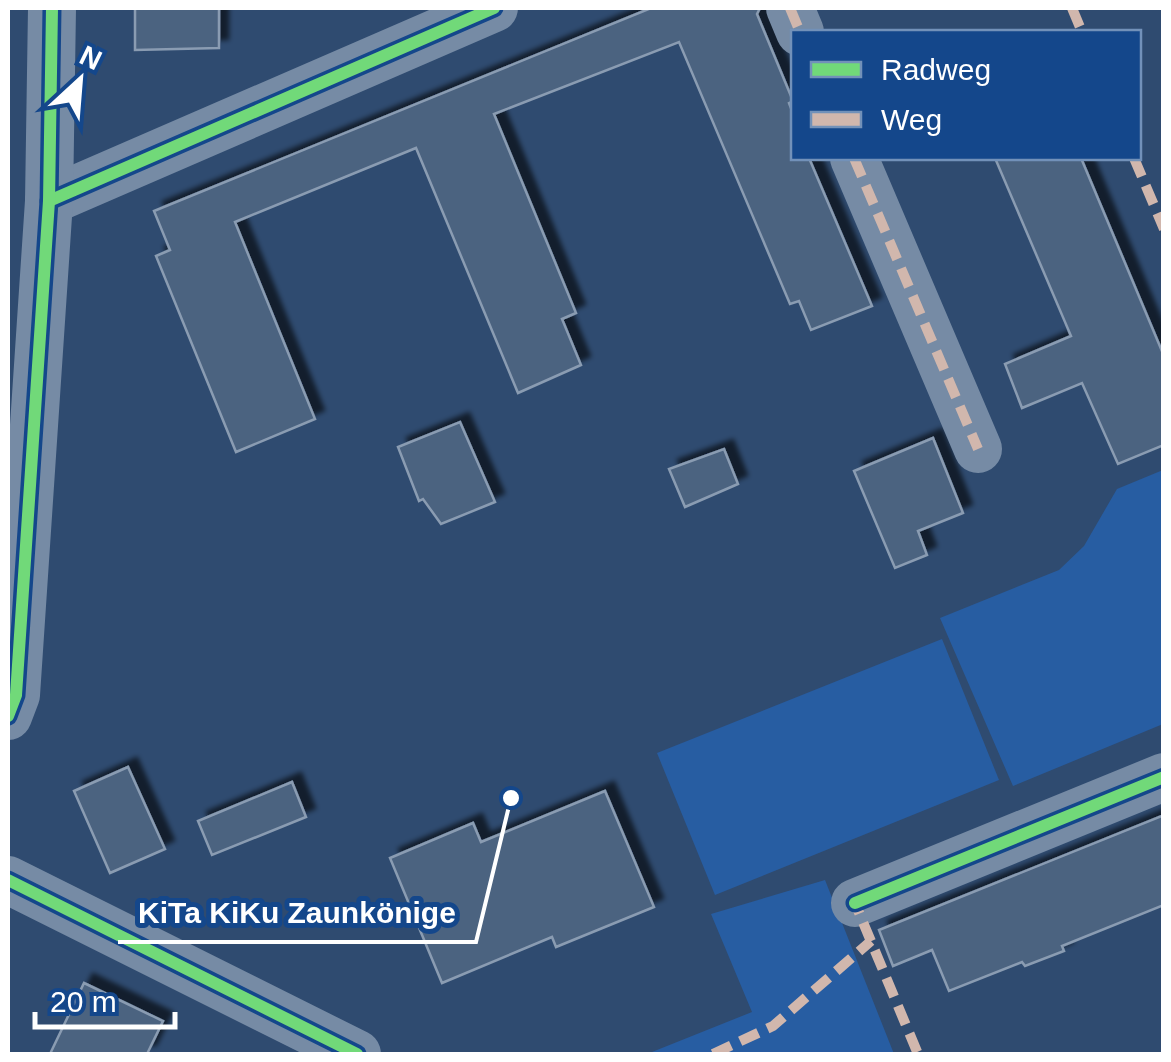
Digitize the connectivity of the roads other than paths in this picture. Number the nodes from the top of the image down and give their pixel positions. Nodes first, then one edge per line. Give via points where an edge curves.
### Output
1 (52, 8) edge
2 (492, 8) edge
3 (855, 160) edge
4 (49, 201) junction
5 (978, 450) dead end
6 (8, 716) edge
7 (1164, 778) edge
8 (8, 880) edge
9 (856, 903) dead end
10 (357, 1054) edge

1 - 4 street
2 - 4 street
3 - 5 street
4 - 6 street via 16,695
7 - 9 street
8 - 10 street

